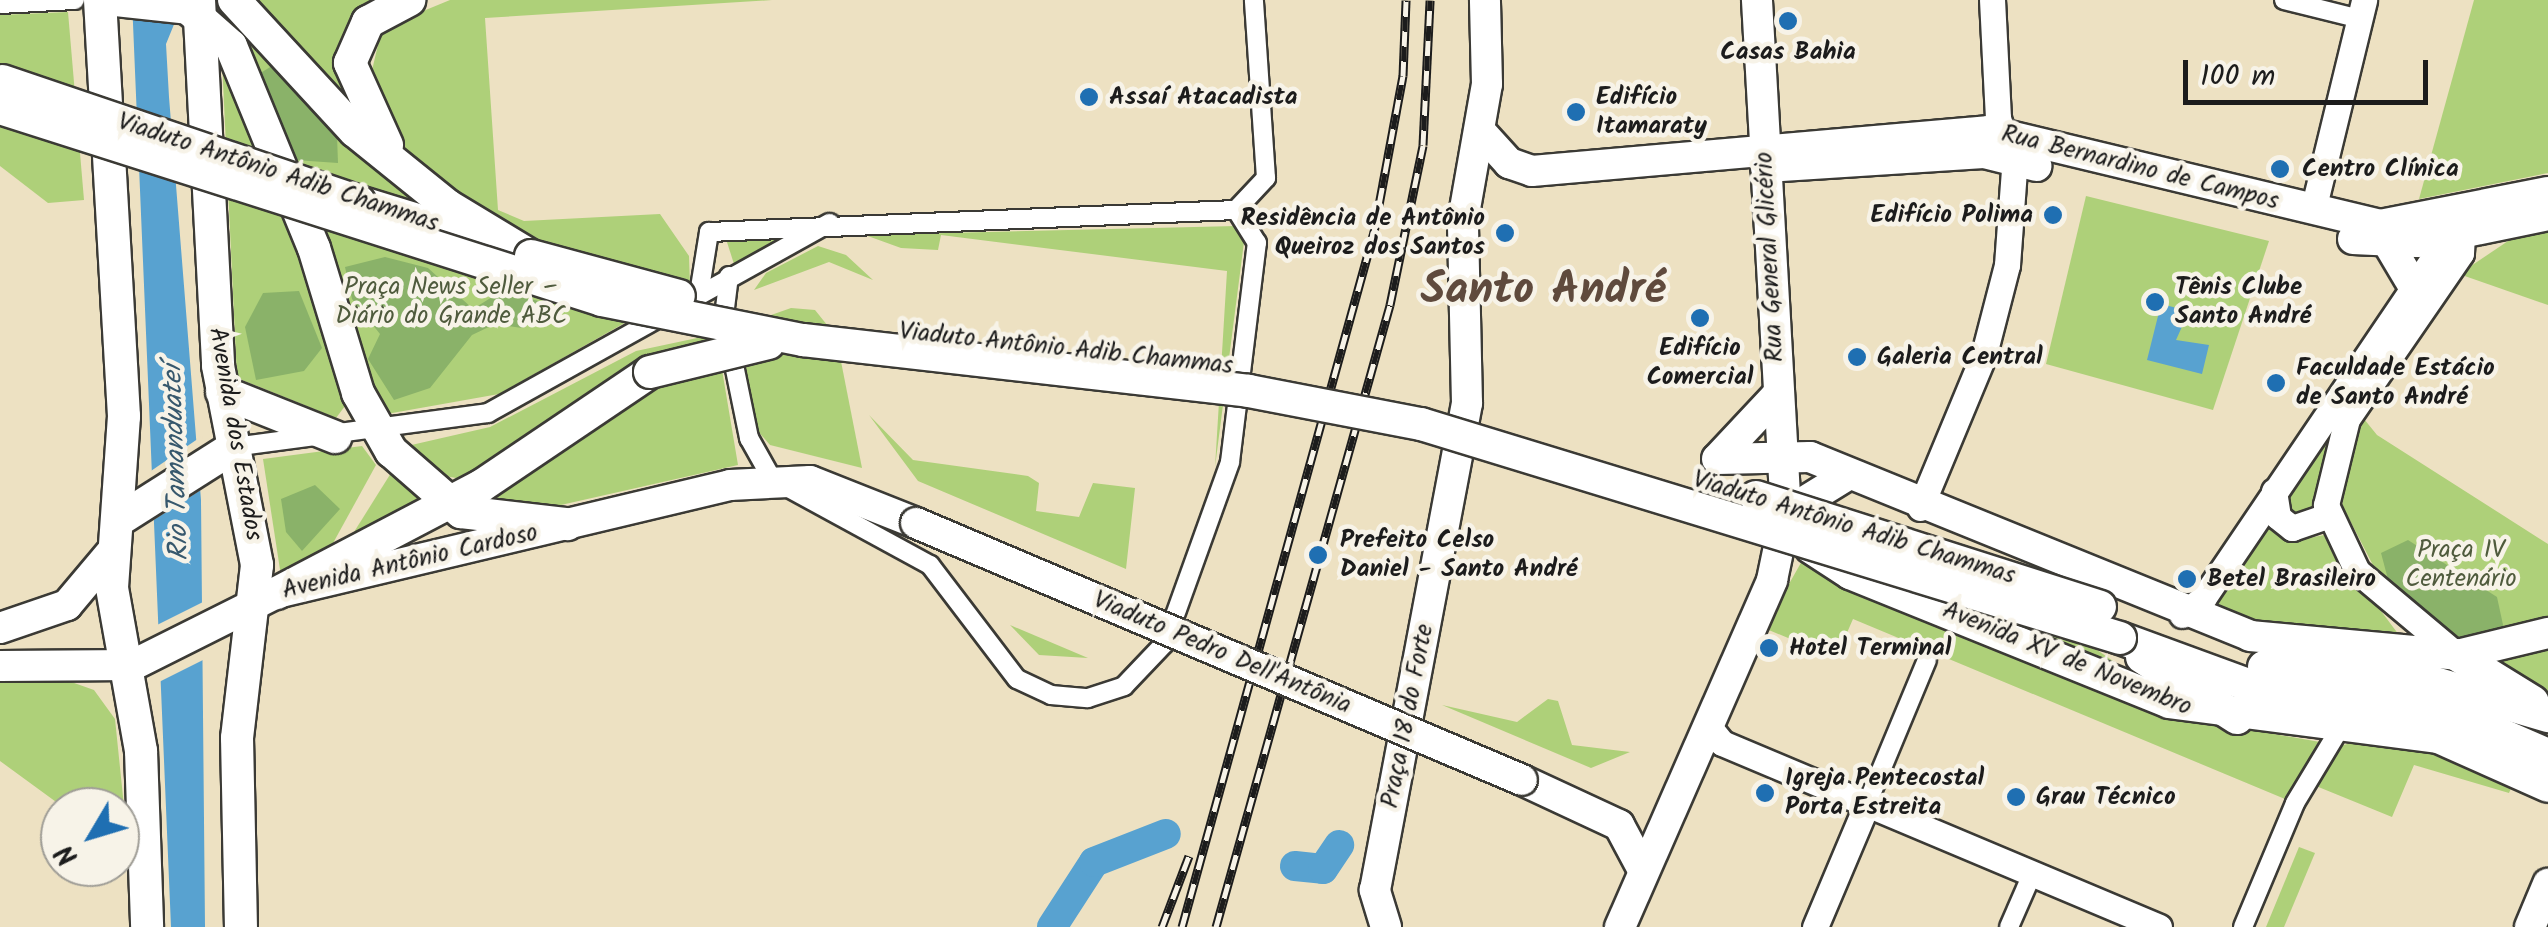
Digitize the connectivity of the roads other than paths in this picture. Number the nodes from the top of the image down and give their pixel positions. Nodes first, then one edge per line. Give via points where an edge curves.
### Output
1 (75, 0) edge
2 (234, 0) edge
3 (1254, 0) edge
4 (1485, 0) edge
5 (1757, 0) edge
6 (1992, 0) edge
7 (2284, 0) edge
8 (401, 2) edge
9 (115, 3) edge
10 (0, 4) edge
11 (193, 7) edge
12 (2362, 10) edge
13 (0, 87) edge
14 (1480, 132) junction
15 (2006, 146) junction
16 (1766, 156) junction
17 (406, 174) junction
18 (2548, 192) edge
19 (1236, 210) junction
20 (2313, 210) junction
21 (2548, 215) edge
22 (830, 223) junction
23 (2455, 228) junction
24 (703, 242) junction
25 (2389, 245) junction
26 (531, 256) junction
27 (729, 276) junction
28 (2414, 287) junction
29 (699, 294) junction
30 (724, 316) junction
31 (622, 340) junction
32 (803, 340) junction
33 (222, 392) junction
34 (1776, 395) junction
35 (378, 432) junction
36 (334, 437) junction
37 (234, 447) junction
38 (1781, 454) junction
39 (1846, 476) junction
40 (772, 479) junction
41 (2274, 491) junction
42 (449, 504) junction
43 (1920, 508) junction
44 (1786, 513) junction
45 (2327, 516) junction
46 (567, 524) junction
47 (116, 534) junction
48 (264, 598) junction
49 (2182, 614) junction
50 (0, 628) edge
51 (2126, 629) junction
52 (2548, 633) edge
53 (2457, 655) junction
54 (1927, 660) dead end
55 (135, 663) junction
56 (0, 666) edge
57 (2548, 716) edge
58 (2237, 718) junction
59 (1710, 728) junction
60 (2339, 730) junction
61 (2548, 755) edge
62 (2548, 787) edge
63 (1867, 804) junction
64 (1644, 870) junction
65 (2032, 874) junction
66 (2548, 884) edge
67 (1382, 919) edge
68 (148, 927) edge
69 (241, 927) edge
70 (1620, 927) edge
71 (1816, 927) edge
72 (2008, 927) edge
73 (2159, 927) edge
74 (2243, 927) edge
75 (2530, 927) edge

1 - 10 street
2 - 17 highway via 330,106
3 - 19 street via 1266,178
4 - 14 main road, Praça 18 do Forte
5 - 16 main road, Rua General Glicério
6 - 15 main road
7 - 12 street
8 - 17 highway via 360,32 350,63 364,109
9 - 11 highway
9 - 47 highway via 123,371
11 - 33 highway, Avenida dos Estados
11 - 35 highway via 238,58
12 - 20 main road
13 - 26 highway, Viaduto Antônio Adib Chammas, bridge
13 - 32 highway, Viaduto Antônio Adib Chammas, bridge via 540,282
14 - 16 main road, Rua Bernardino de Campos via 1509,163 1532,171
14 - 67 main road, Praça 18 do Forte via 1464,214 1468,403
15 - 16 main road, Rua Bernardino de Campos
15 - 20 main road, Rua Bernardino de Campos
15 - 25 main road, Rua Bernardino de Campos
15 - 43 main road via 1998,310
16 - 34 main road, Rua General Glicério
17 - 26 highway
18 - 23 main road
19 - 22 street
19 - 40 street via 1257,243 1230,462 1164,643 1124,686 1088,698 1033,689 990,651 930,565
20 - 23 main road, Rua Bernardino de Campos via 2380,225
21 - 23 main road
22 - 24 street via 709,232
22 - 27 street
23 - 25 main road, Rua Bernardino de Campos
23 - 28 main road
23 - 45 main road via 2461,252 2338,436
24 - 27 street
24 - 29 street
25 - 28 main road
26 - 51 highway, Viaduto Antônio Adib Chammas, bridge via 759,313 1253,370 1426,404 1537,430
27 - 29 street
27 - 30 street
28 - 41 main road
29 - 31 street
30 - 31 street
30 - 40 street via 749,438
31 - 35 street via 488,414
32 - 42 highway, bridge via 650,372
32 - 51 highway, Viaduto Antônio Adib Chammas, bridge via 1249,391 1421,424
33 - 36 highway
33 - 37 highway, Avenida dos Estados
34 - 38 main road, Rua General Glicério
34 - 38 main road via 1717,459
35 - 36 street
35 - 42 highway
36 - 37 street
37 - 47 highway via 150,498
37 - 48 highway, Avenida dos Estados
38 - 39 main road
38 - 44 main road, Rua General Glicério
39 - 43 main road
39 - 44 main road
40 - 46 main road, Avenida Antônio Cardoso
40 - 64 main road, Viaduto Pedro Dell'Antônia, bridge via 824,485 1522,780 1619,825
41 - 45 main road via 2278,516 2292,528
41 - 49 main road via 2204,597
42 - 46 highway via 474,516
42 - 48 highway
43 - 49 main road
44 - 58 main road, Avenida XV de Novembro via 1809,548 1839,569 2169,704
44 - 59 main road, Rua General Glicério via 1776,570
45 - 53 main road via 2368,584
46 - 48 main road, Avenida Antônio Cardoso
47 - 50 main road via 66,605
47 - 55 highway
48 - 55 main road, Avenida Antônio Cardoso
48 - 69 highway, Avenida dos Estados via 237,738
49 - 53 main road via 2279,641
51 - 57 highway via 2246,664 2411,676
51 - 58 highway via 2186,692
51 - 61 highway, Avenida XV de Novembro via 2256,688 2442,710
52 - 53 main road
53 - 57 highway
54 - 63 street
55 - 56 main road, Avenida Antônio Cardoso
55 - 68 highway
58 - 60 main road, Avenida XV de Novembro
59 - 63 main road via 1722,743
59 - 64 main road, Rua General Glicério
60 - 62 main road, Avenida XV de Novembro via 2456,743
60 - 74 street via 2295,803
63 - 65 main road
63 - 71 main road
64 - 70 main road, Rua General Glicério
65 - 72 street
65 - 73 main road
66 - 75 main road

